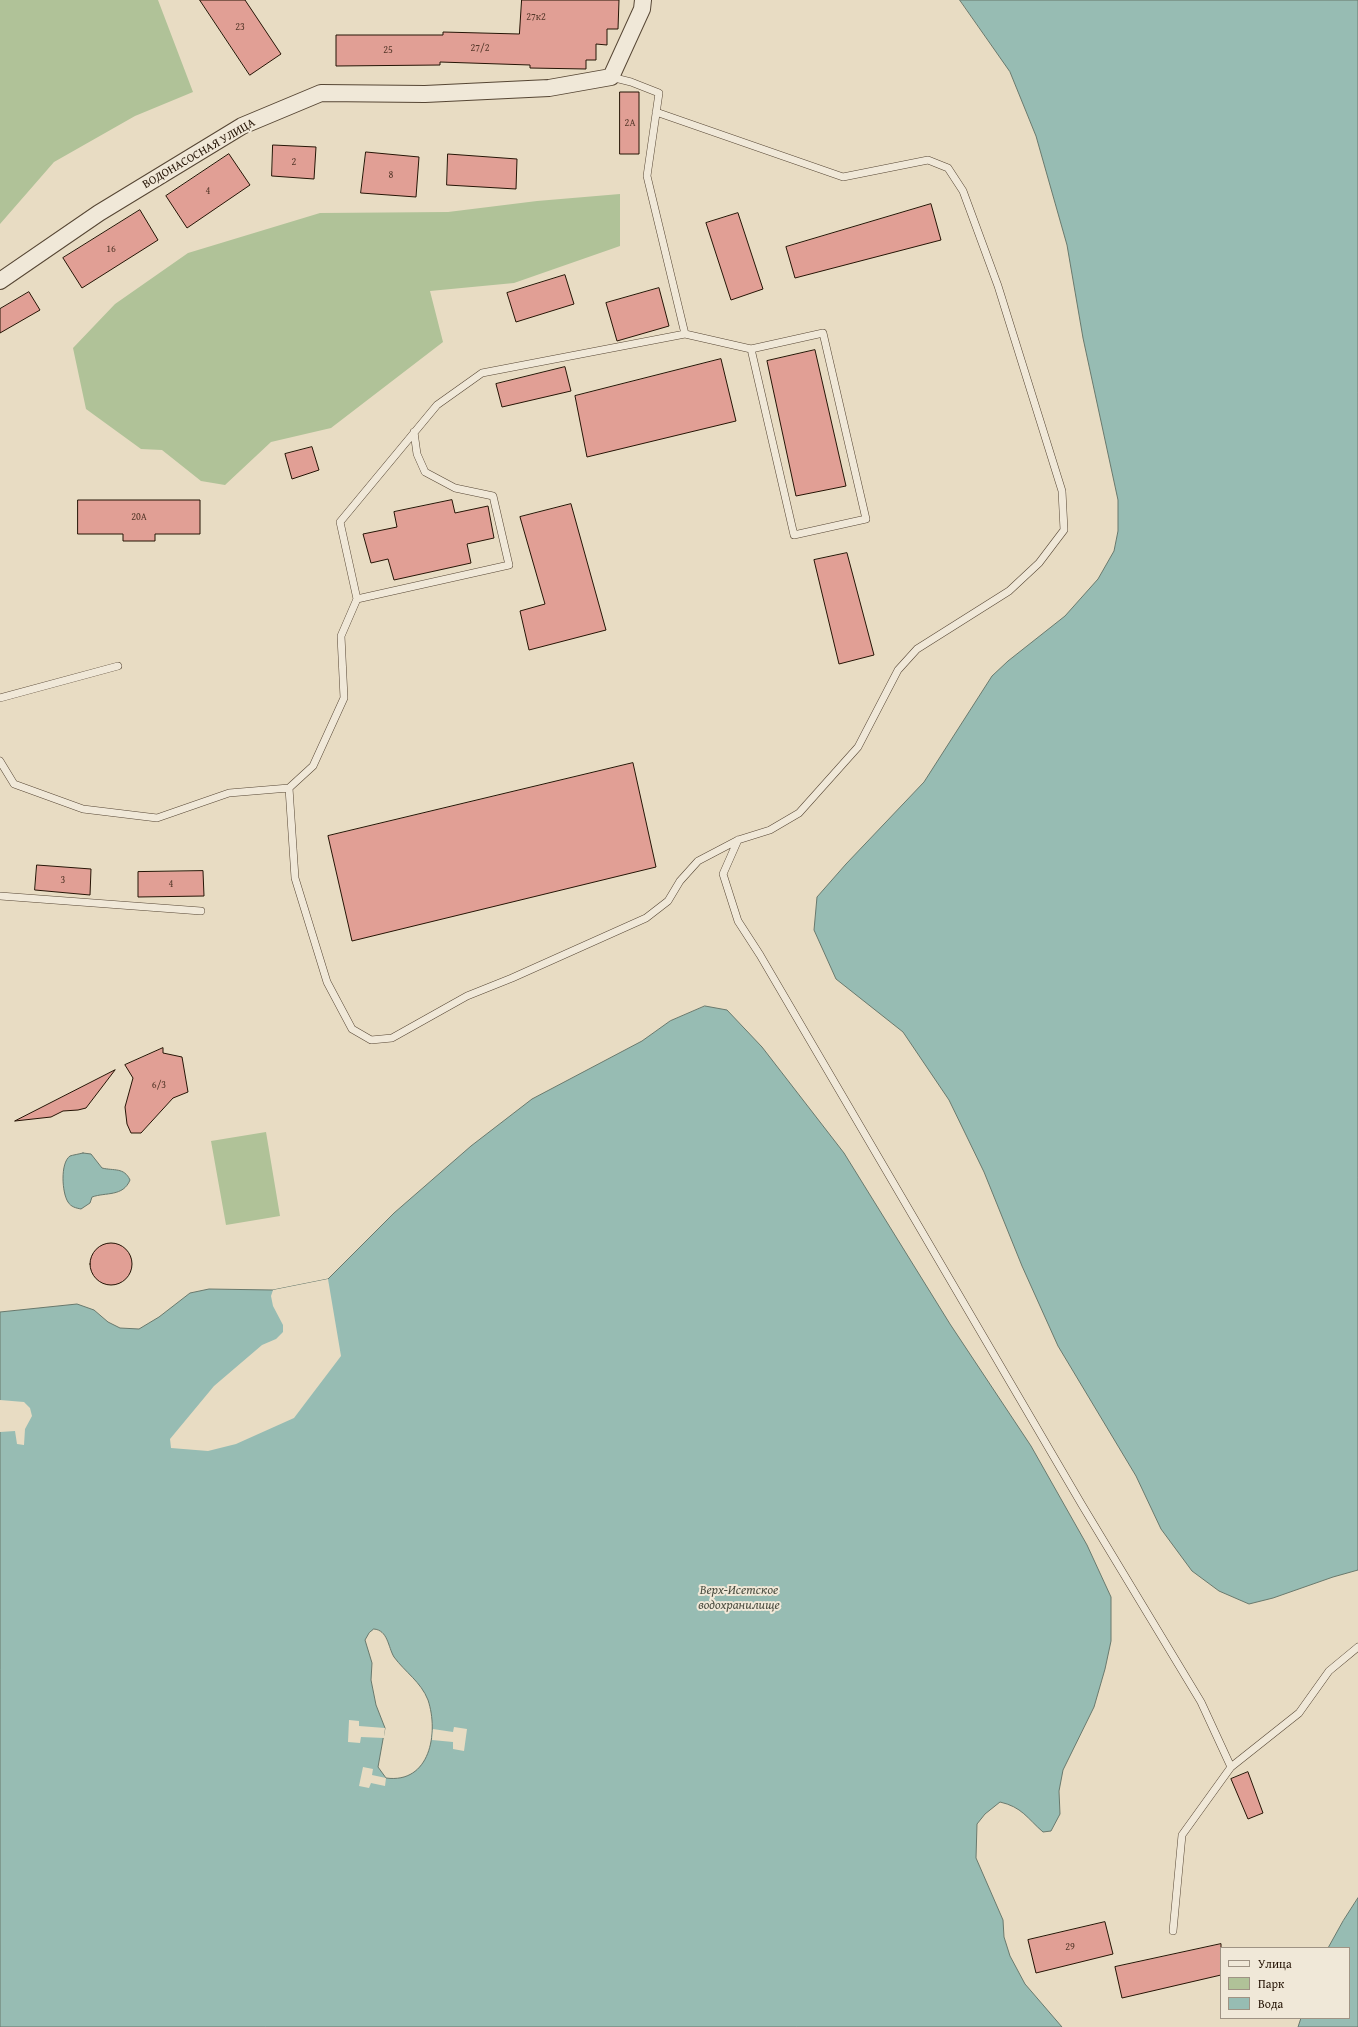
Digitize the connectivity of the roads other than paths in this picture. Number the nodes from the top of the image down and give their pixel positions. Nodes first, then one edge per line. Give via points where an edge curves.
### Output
1 (643, 0) edge
2 (612, 77) junction
3 (656, 112) junction
4 (0, 281) edge
5 (685, 334) junction
6 (751, 349) junction
7 (414, 432) junction
8 (357, 599) junction
9 (118, 666) dead end
10 (0, 698) edge
11 (0, 761) edge
12 (289, 788) junction
13 (738, 840) junction
14 (0, 896) edge
15 (201, 911) dead end
16 (1358, 1647) edge
17 (1231, 1767) junction
18 (1173, 1930) dead end

1 - 2 street via 642,9
2 - 3 lane via 659,93
2 - 4 street, ВОДОНАСОСНАЯ УЛИЦА via 549,88 425,94 321,93 242,126 99,212
3 - 5 lane via 647,176
3 - 13 lane via 843,177 928,160 948,168 963,191 998,286 1062,491 1064,530 1039,563 1009,591 917,649 898,670 858,747 799,812 770,830
5 - 6 lane
5 - 7 lane via 482,373 437,404
6 - 6 lane via 823,333 866,519 794,535
7 - 8 lane via 340,522
7 - 8 lane via 417,454 425,472 455,488 493,496 509,565
8 - 12 lane via 341,636 344,698 313,766
9 - 10 lane
11 - 12 lane via 14,784 83,809 157,818 229,792
12 - 13 lane via 295,878 327,982 352,1029 371,1040 392,1038 467,996 646,918 668,901 680,881 698,861
13 - 17 lane via 723,874 738,921 1201,1702
14 - 15 lane
16 - 17 lane via 1329,1671 1299,1713
17 - 18 lane via 1182,1835

